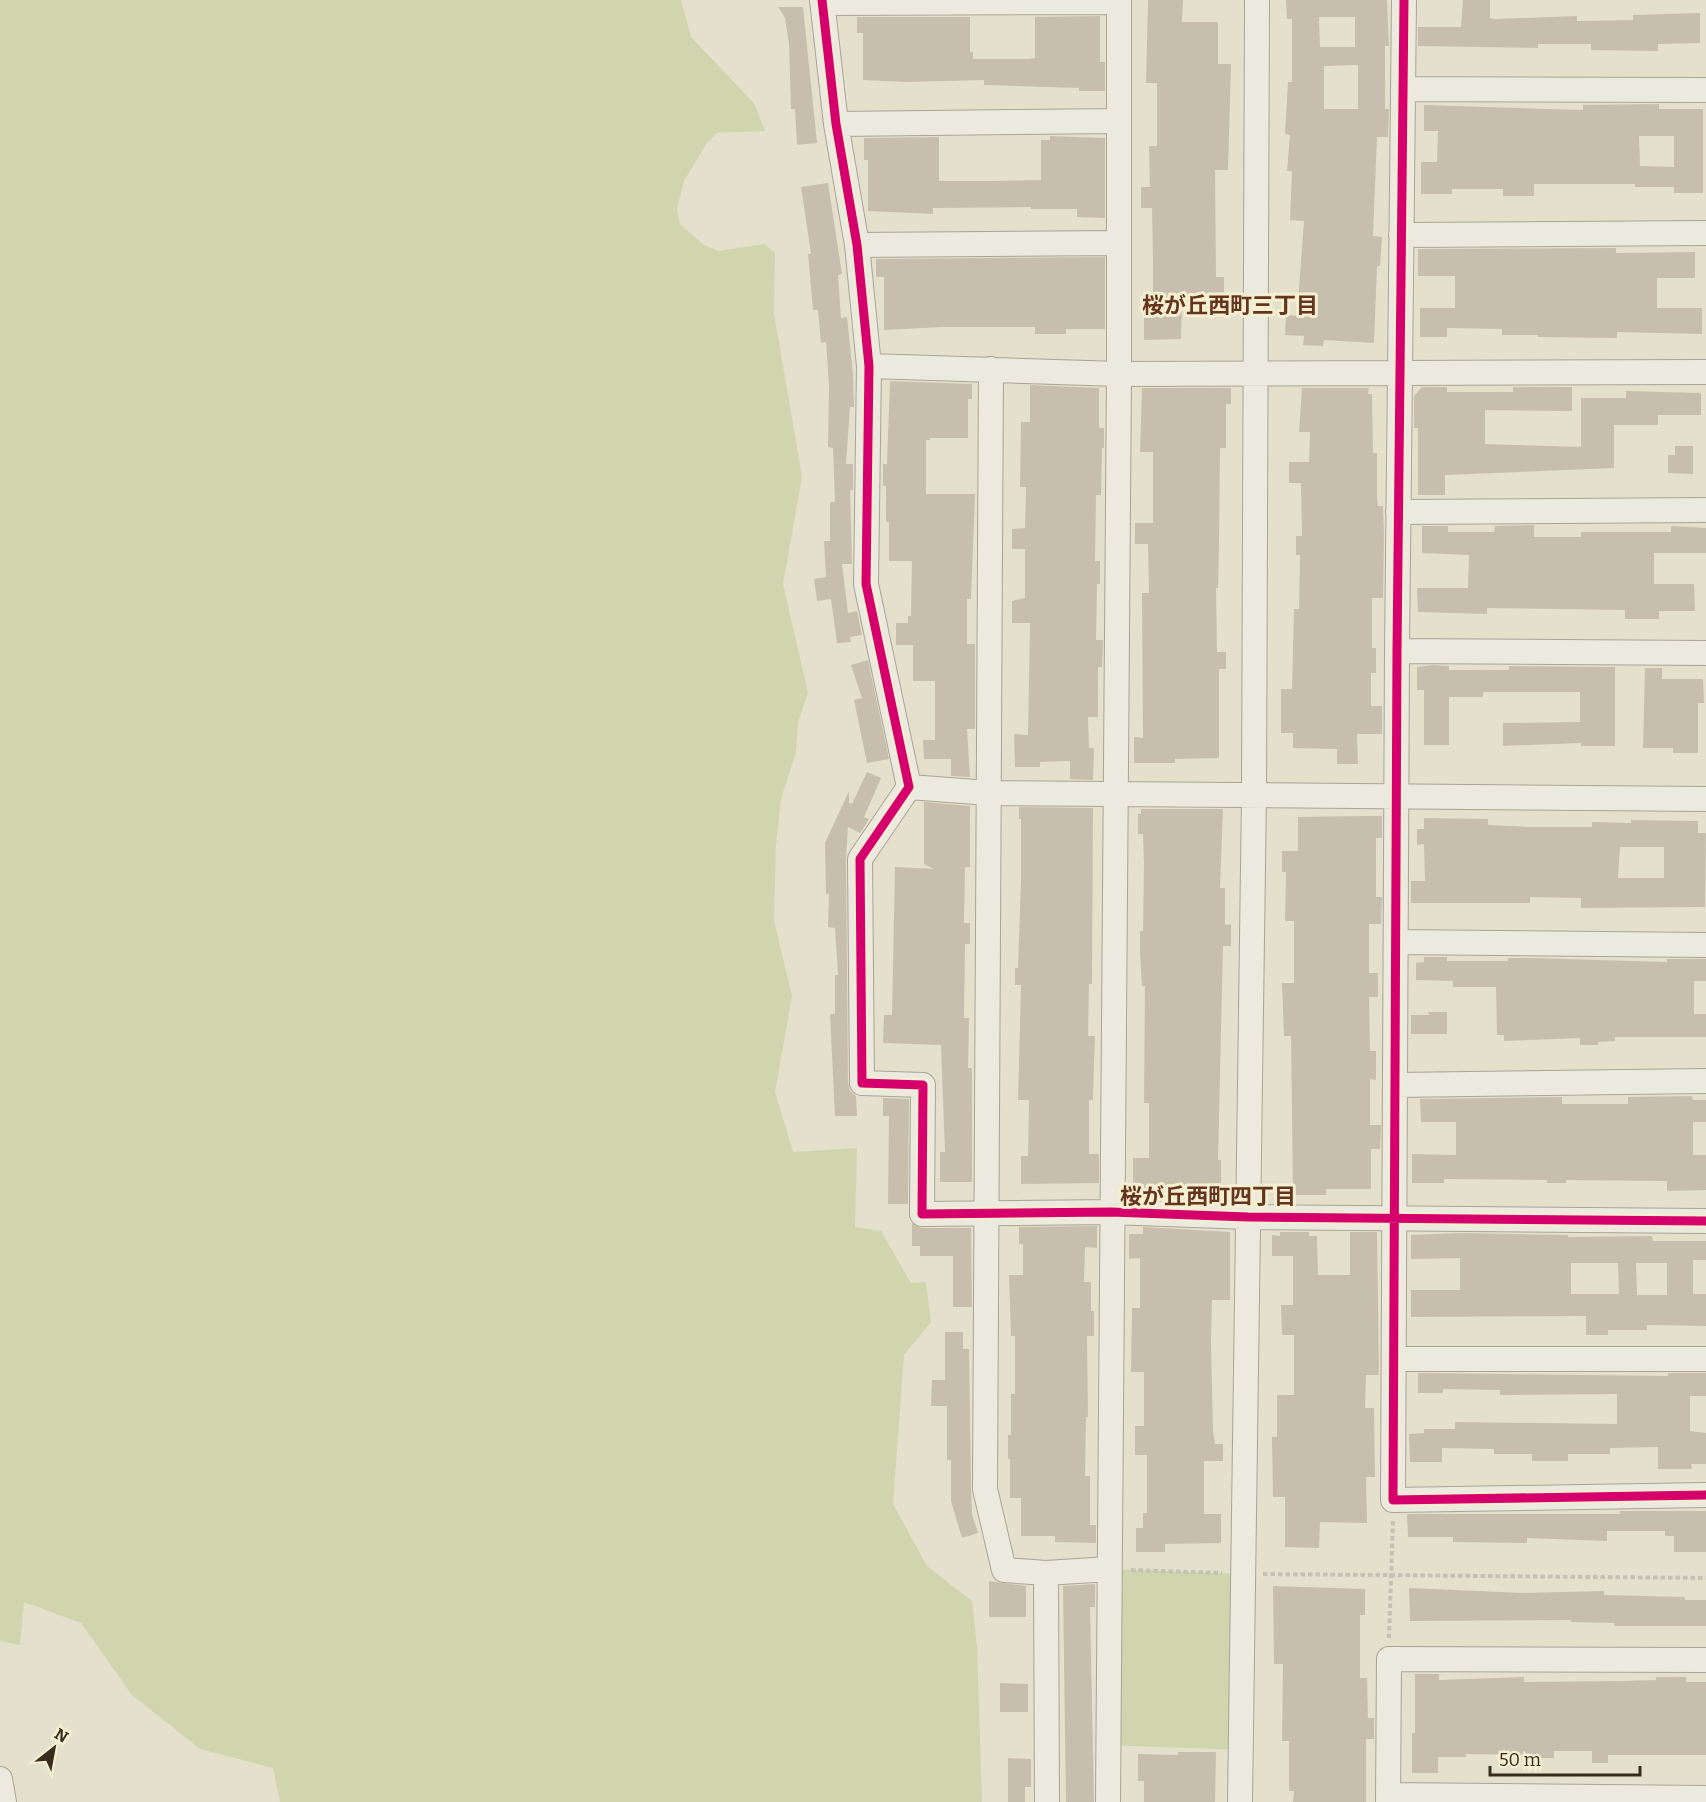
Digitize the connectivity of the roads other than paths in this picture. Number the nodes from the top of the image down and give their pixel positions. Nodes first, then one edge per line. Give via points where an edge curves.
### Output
1 (1257, 0) edge
2 (1404, 0) edge
3 (823, 1) edge
4 (1119, 1) edge
5 (1403, 89) junction
6 (1706, 90) edge
7 (1119, 121) junction
8 (836, 124) junction
9 (1706, 233) edge
10 (1401, 235) junction
11 (1119, 243) junction
12 (857, 245) junction
13 (869, 366) junction
14 (991, 369) junction
15 (1256, 371) junction
16 (1399, 372) junction
17 (1706, 372) edge
18 (1119, 374) junction
19 (1706, 510) edge
20 (1398, 512) junction
21 (1397, 651) junction
22 (1706, 653) edge
23 (909, 787) junction
24 (989, 793) junction
25 (1115, 794) junction
26 (1254, 795) junction
27 (1396, 796) junction
28 (1706, 799) edge
29 (1396, 942) junction
30 (1706, 945) edge
31 (1706, 1082) edge
32 (1396, 1084) junction
33 (1111, 1212) junction
34 (988, 1214) junction
35 (1396, 1216) junction
36 (1248, 1217) junction
37 (1706, 1221) edge
38 (1395, 1359) junction
39 (1706, 1359) edge
40 (1706, 1495) edge
41 (1109, 1569) junction
42 (1046, 1574) junction
43 (1706, 1660) edge
44 (0, 1779) edge
45 (1706, 1798) edge
46 (1388, 1799) edge
47 (4, 1802) edge
48 (1047, 1802) edge
49 (1108, 1802) edge
50 (1240, 1802) edge

1 - 15 street
2 - 5 street
3 - 4 street
3 - 8 street
4 - 7 street
5 - 6 street
5 - 10 street
7 - 8 street
7 - 11 street
8 - 12 street
9 - 10 street
10 - 16 street
11 - 12 street
11 - 18 street
12 - 13 street
13 - 14 street
13 - 23 street via 866,584
14 - 18 street
14 - 24 street
15 - 16 street
15 - 18 street
15 - 26 street
16 - 17 street
16 - 20 street
18 - 25 street
19 - 20 street
20 - 21 street
21 - 22 street
21 - 27 street
23 - 24 street
23 - 34 street via 860,859 861,1083 923,1085 922,1215
24 - 25 street
24 - 34 street
25 - 26 street
25 - 33 street
26 - 27 street
26 - 36 street
27 - 28 street
27 - 29 street
29 - 30 street
29 - 32 street
31 - 32 street
32 - 35 street
33 - 34 street
33 - 36 street
33 - 41 street
34 - 42 street via 985,1490 1004,1570
35 - 36 street
35 - 37 street
35 - 38 street
36 - 50 street
38 - 39 street
38 - 40 street via 1393,1500
41 - 42 street
41 - 49 street
42 - 48 street
43 - 46 street via 1389,1659
44 - 47 street
45 - 46 street

